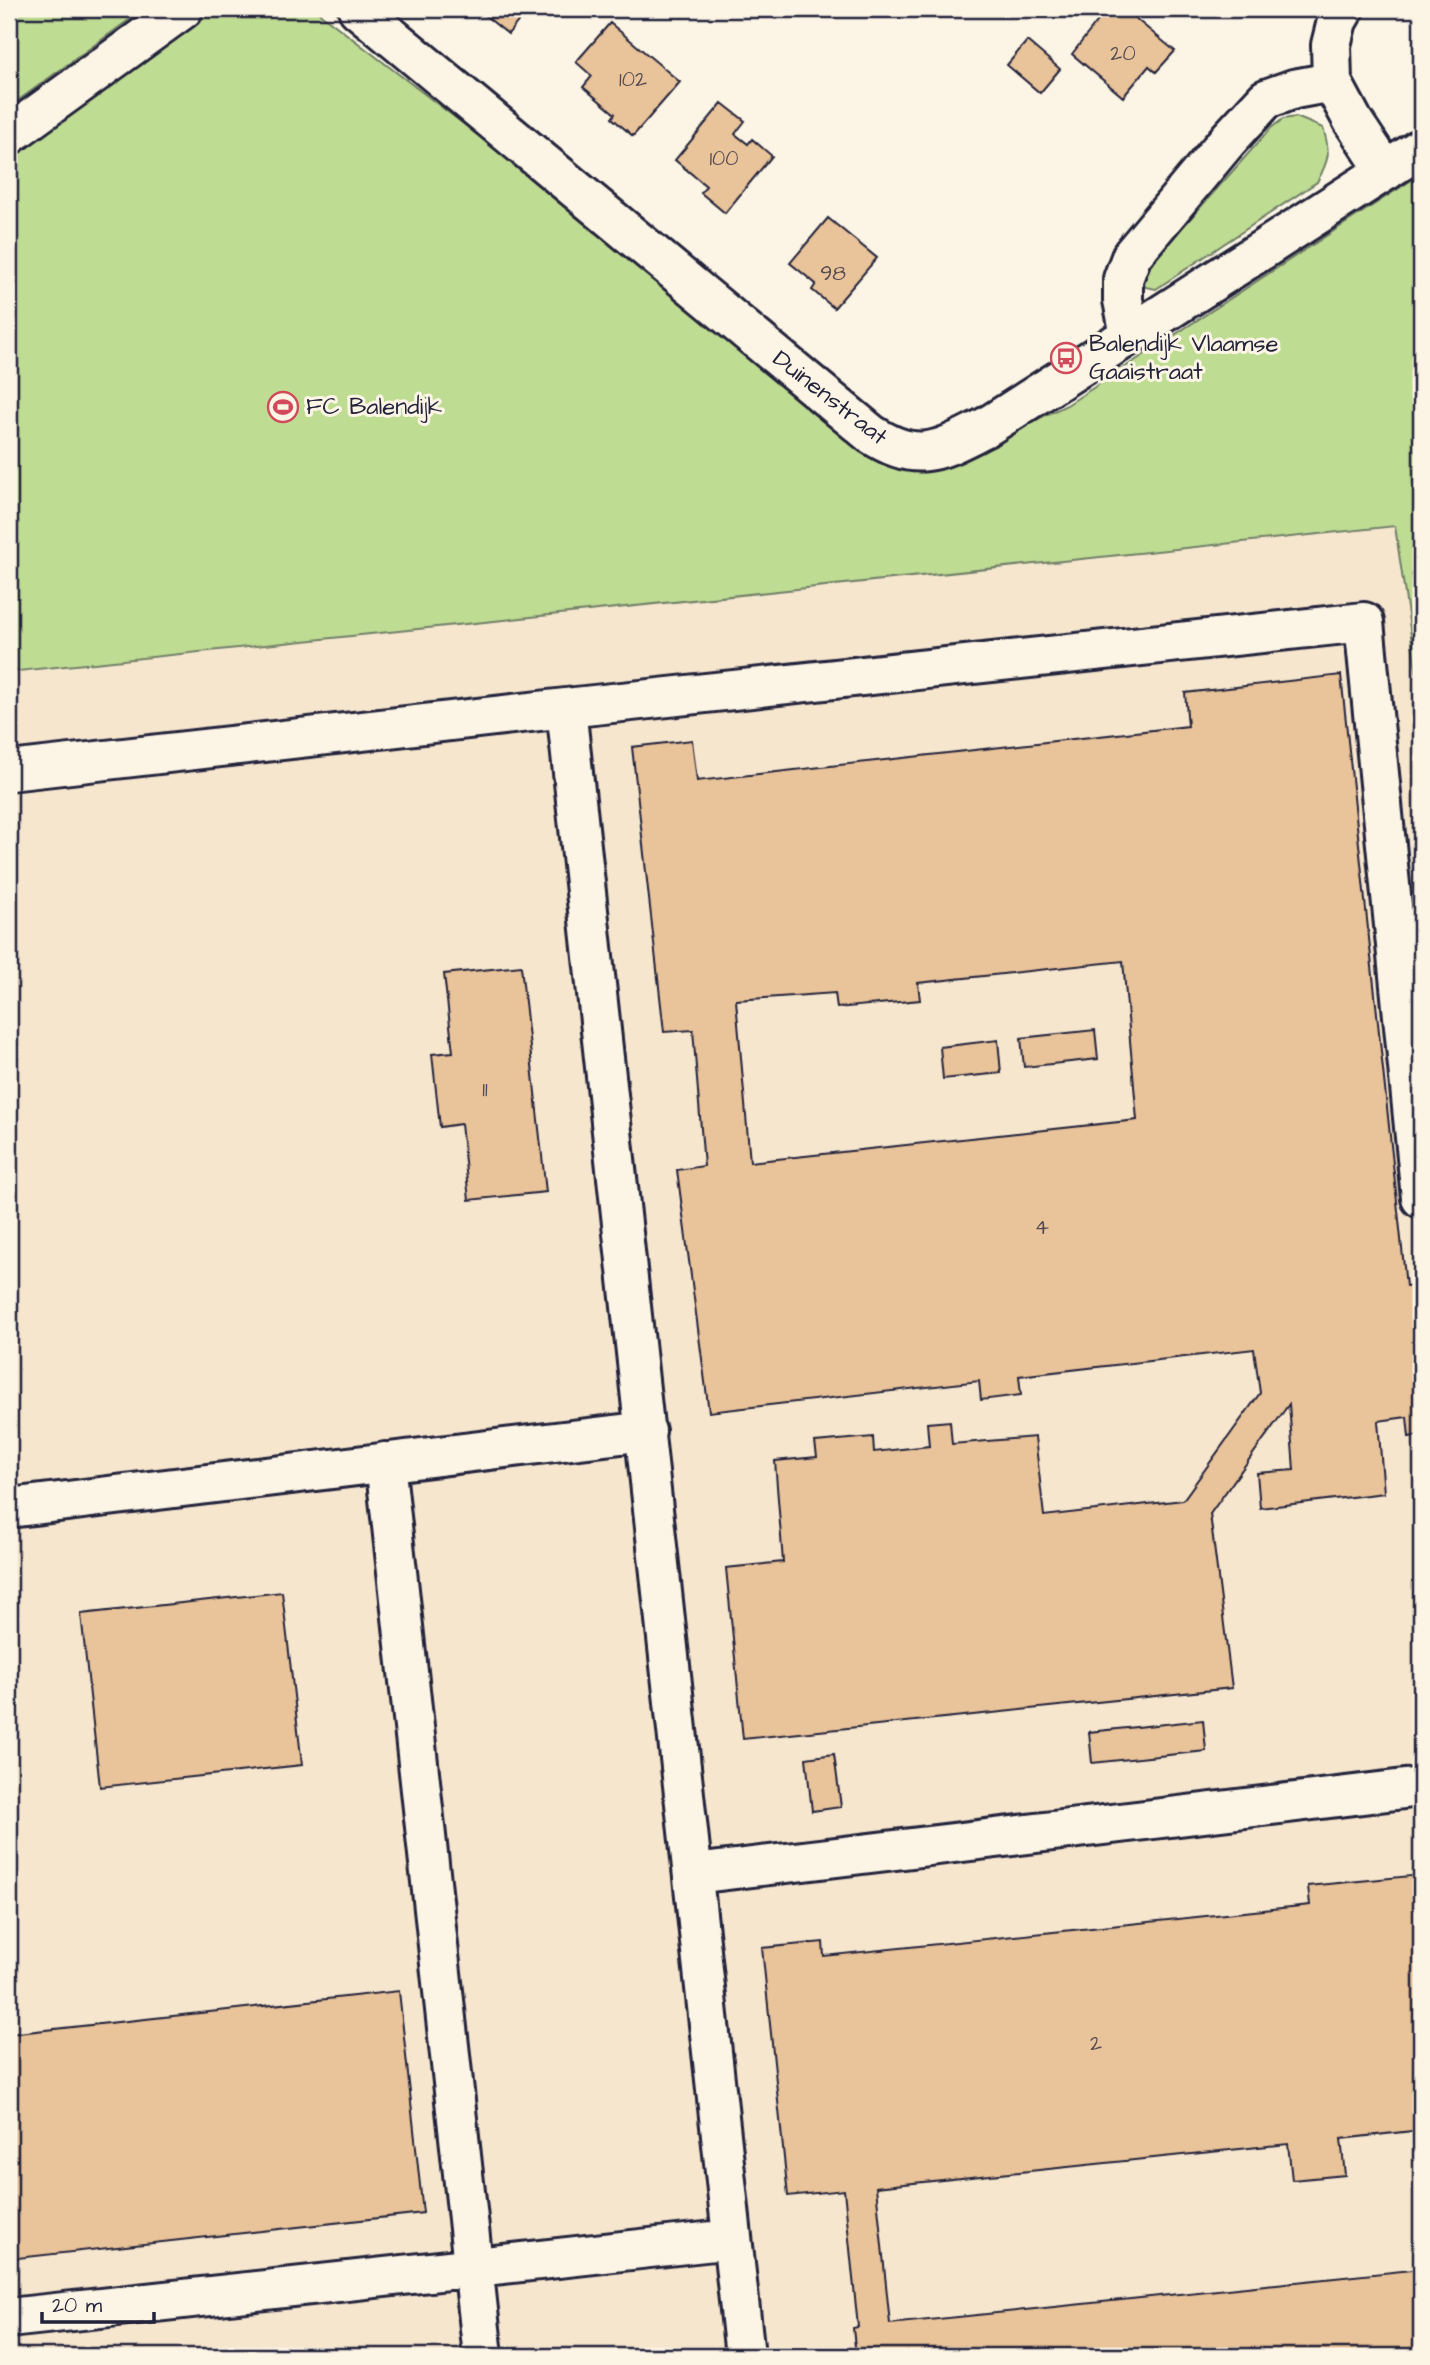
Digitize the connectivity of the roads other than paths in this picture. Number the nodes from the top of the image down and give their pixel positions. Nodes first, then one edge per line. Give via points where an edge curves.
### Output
1 (183, 9) edge
2 (358, 9) edge
3 (1344, 9) edge
4 (1332, 82) junction
5 (9, 135) edge
6 (1421, 148) edge
7 (1387, 171) junction
8 (1130, 335) junction
9 (566, 708) junction
10 (9, 771) edge
11 (1421, 1198) edge
12 (646, 1431) junction
13 (386, 1462) junction
14 (9, 1508) edge
15 (1421, 1787) edge
16 (694, 1874) junction
17 (732, 2239) junction
18 (475, 2267) junction
19 (9, 2318) edge
20 (483, 2356) edge
21 (745, 2356) edge

1 - 5 street
2 - 8 street, Duinenstraat via 892,448 940,450 988,426
3 - 4 street via 1331,45
4 - 7 street
4 - 8 street via 1266,99 1132,256 1123,279
6 - 7 street, Duinenstraat
7 - 8 street, Duinenstraat
9 - 10 street
9 - 11 street via 1364,622
9 - 12 street
12 - 13 street
12 - 16 street
13 - 14 street
13 - 18 street
15 - 16 street
16 - 17 street
17 - 18 street
17 - 21 street
18 - 19 street
18 - 20 street

